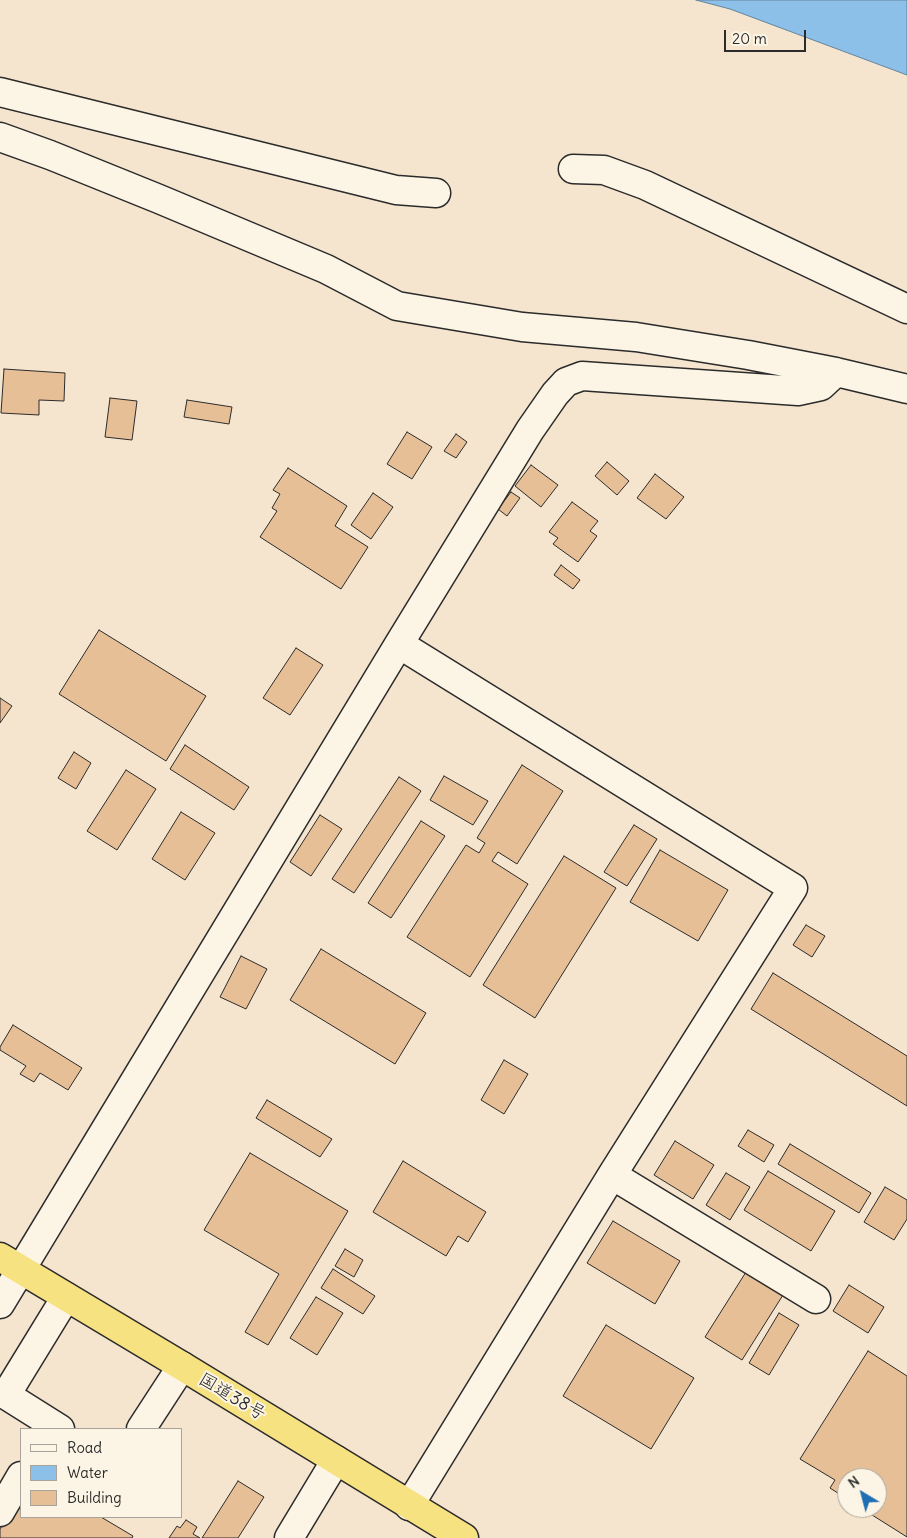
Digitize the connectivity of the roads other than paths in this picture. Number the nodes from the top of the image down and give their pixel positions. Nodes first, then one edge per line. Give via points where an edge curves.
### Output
1 (0, 92) edge
2 (0, 137) edge
3 (573, 169) dead end
4 (436, 193) dead end
5 (907, 309) edge
6 (836, 372) junction
7 (907, 389) edge
8 (398, 644) junction
9 (612, 1175) junction
10 (10, 1263) edge
11 (66, 1296) junction
12 (816, 1299) dead end
13 (0, 1304) edge
14 (182, 1366) junction
15 (54, 1428) edge
16 (142, 1428) edge
17 (336, 1460) junction
18 (20, 1478) edge
19 (409, 1506) junction
20 (0, 1512) edge
21 (289, 1538) edge
22 (464, 1538) edge

1 - 4 street via 396,190
2 - 6 street via 141,191 318,266 397,306 522,327 636,337
3 - 5 street via 604,170 645,186
6 - 7 street
6 - 8 street via 821,386 798,390 582,376 566,382 530,430
8 - 9 street via 793,888
8 - 10 street
9 - 12 street
9 - 19 street
10 - 11 highway, 国道38号
10 - 13 street
11 - 14 highway, 国道38号
11 - 15 street via 6,1395
14 - 16 street
14 - 17 highway, 国道38号
17 - 19 highway, 国道38号
17 - 21 street
18 - 20 street
19 - 22 highway, 国道38号

